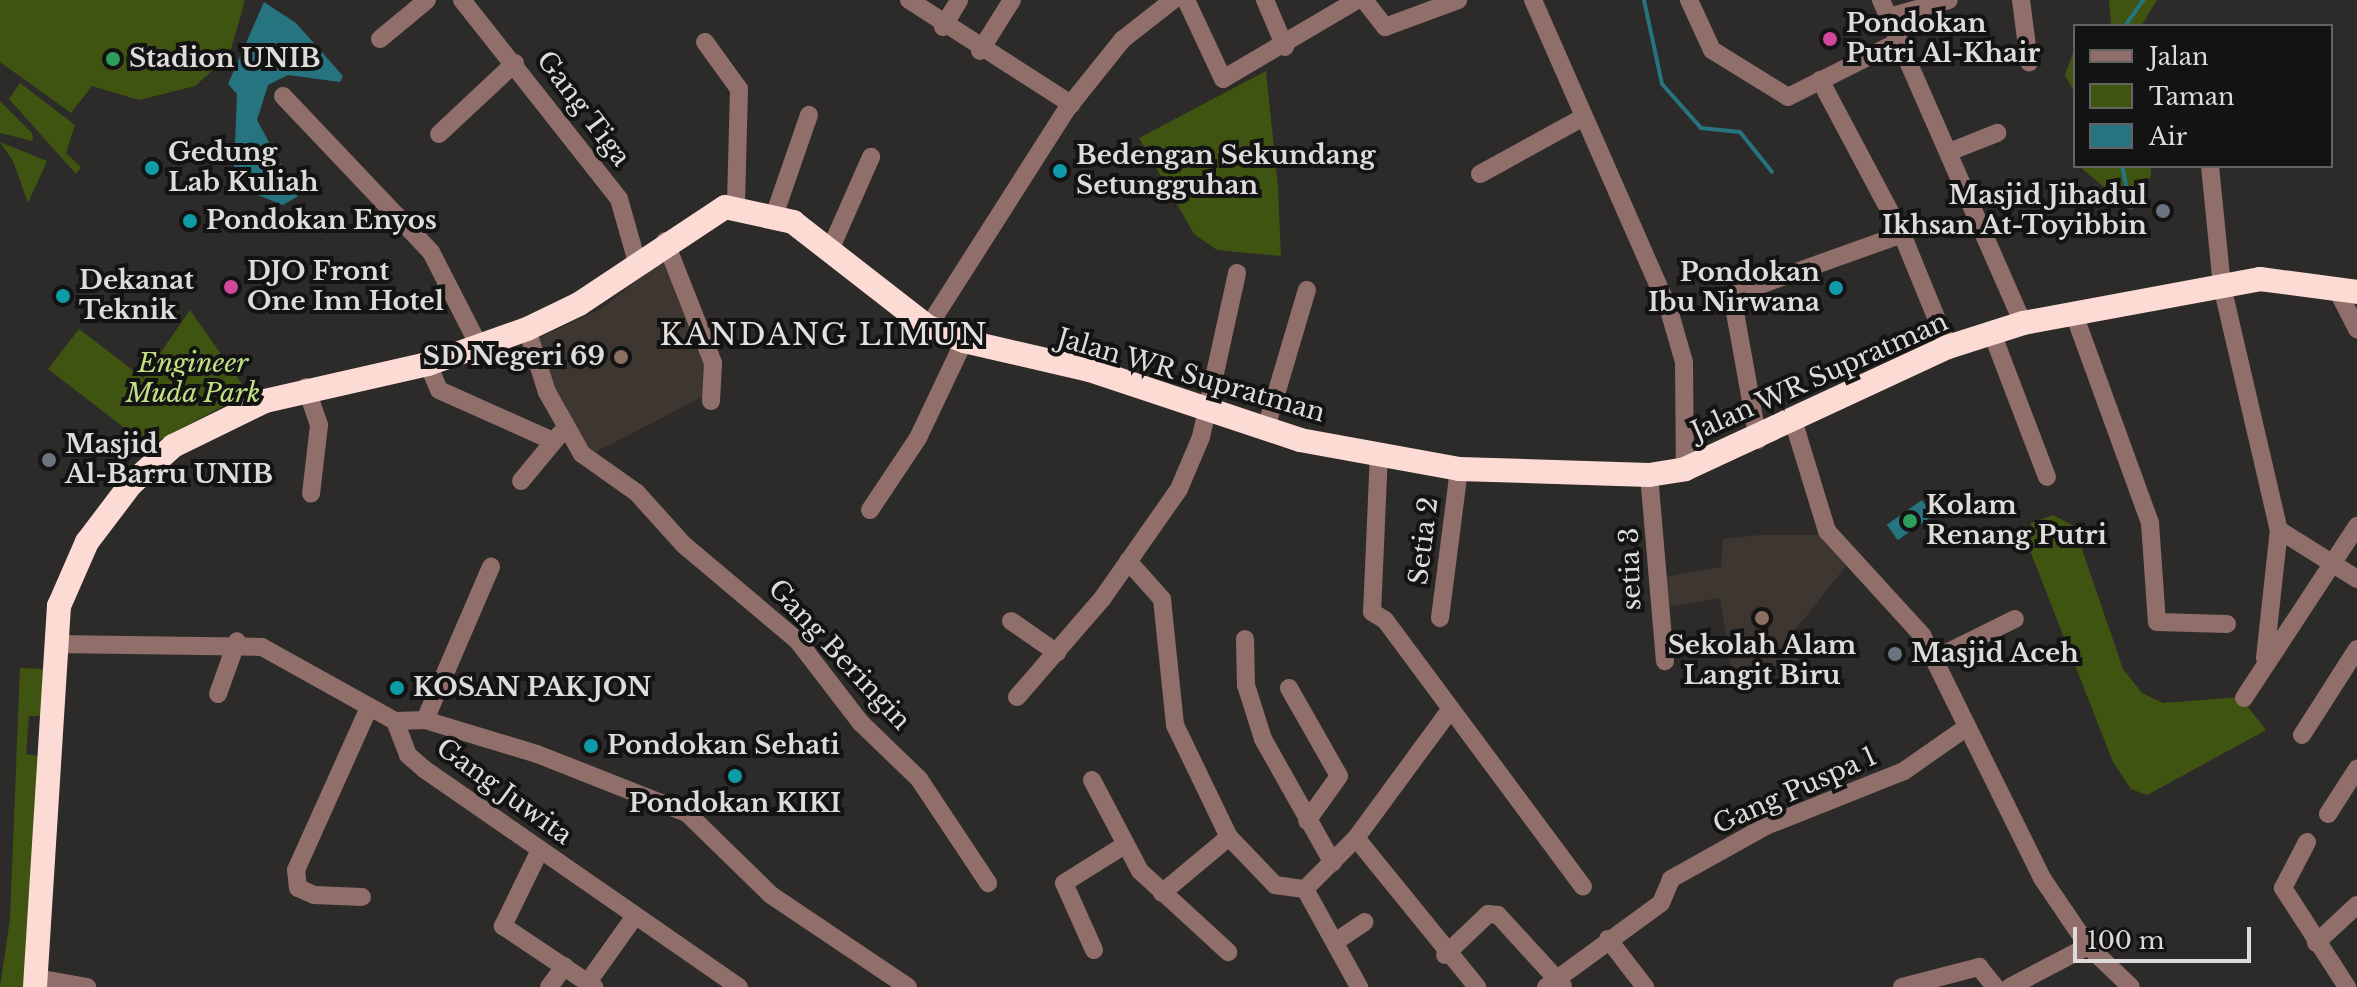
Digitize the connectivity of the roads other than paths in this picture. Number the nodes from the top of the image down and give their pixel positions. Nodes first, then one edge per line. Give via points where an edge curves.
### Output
1 (427, 0) edge
2 (462, 0) edge
3 (909, 0) edge
4 (959, 0) edge
5 (1012, 0) edge
6 (1173, 0) edge
7 (1186, 0) edge
8 (1265, 0) edge
9 (1357, 0) edge
10 (1364, 0) edge
11 (1458, 0) edge
12 (1533, 0) edge
13 (1689, 0) edge
14 (1949, 0) edge
15 (2021, 0) edge
16 (1885, 9) edge
17 (943, 27) junction
18 (380, 39) dead end
19 (1900, 41) junction
20 (705, 42) dead end
21 (1285, 47) junction
22 (980, 51) junction
23 (2029, 62) dead end
24 (515, 63) junction
25 (1820, 80) junction
26 (283, 96) dead end
27 (1071, 104) junction
28 (809, 115) dead end
29 (1580, 119) junction
30 (1997, 133) dead end
31 (439, 134) dead end
32 (1949, 152) junction
33 (871, 157) dead end
34 (2210, 168) edge
35 (1480, 174) dead end
36 (736, 207) junction
37 (774, 216) junction
38 (1902, 234) junction
39 (665, 241) junction
40 (830, 250) junction
41 (637, 262) junction
42 (1237, 273) dead end
43 (2222, 286) junction
44 (1307, 290) dead end
45 (2347, 292) edge
46 (2074, 314) junction
47 (2023, 323) junction
48 (928, 327) junction
49 (527, 329) junction
50 (2357, 329) edge
51 (1992, 333) junction
52 (964, 341) junction
53 (479, 346) junction
54 (1948, 347) junction
55 (428, 364) junction
56 (306, 387) junction
57 (711, 401) dead end
58 (1206, 409) junction
59 (1793, 420) junction
60 (1266, 428) junction
61 (559, 435) junction
62 (1758, 440) junction
63 (1379, 453) junction
64 (1459, 469) junction
65 (1685, 469) junction
66 (1649, 475) junction
67 (2047, 477) dead end
68 (521, 481) dead end
69 (311, 494) dead end
70 (870, 510) dead end
71 (2357, 526) edge
72 (2279, 530) junction
73 (1128, 561) junction
74 (2330, 563) junction
75 (491, 567) dead end
76 (2357, 579) edge
77 (1440, 618) dead end
78 (2015, 619) dead end
79 (1011, 621) dead end
80 (2227, 624) dead end
81 (1245, 639) dead end
82 (237, 641) junction
83 (54, 644) junction
84 (2357, 649) edge
85 (1057, 653) junction
86 (1936, 658) junction
87 (1665, 661) dead end
88 (2265, 662) junction
89 (1289, 688) dead end
90 (218, 694) dead end
91 (1017, 697) dead end
92 (2244, 698) dead end
93 (368, 710) junction
94 (1450, 710) junction
95 (425, 720) junction
96 (395, 721) junction
97 (1967, 727) junction
98 (2302, 735) dead end
99 (2357, 769) edge
100 (1092, 780) dead end
101 (2328, 814) dead end
102 (1307, 821) junction
103 (1229, 837) junction
104 (1356, 838) junction
105 (2307, 842) dead end
106 (1123, 846) junction
107 (540, 850) junction
108 (1333, 863) junction
109 (988, 883) dead end
110 (1583, 887) dead end
111 (1305, 889) junction
112 (1162, 893) junction
113 (362, 897) dead end
114 (2357, 905) edge
115 (635, 916) junction
116 (1365, 922) dead end
117 (1612, 936) junction
118 (1338, 940) junction
119 (2316, 943) junction
120 (2088, 946) junction
121 (1094, 950) dead end
122 (1228, 952) dead end
123 (1445, 955) junction
124 (565, 966) junction
125 (36, 982) edge
126 (1555, 984) edge
127 (591, 985) edge
128 (87, 987) edge
129 (549, 987) edge
130 (739, 987) edge
131 (908, 987) edge
132 (1359, 987) edge
133 (1477, 987) edge
134 (1645, 987) edge
135 (1906, 987) edge
136 (1995, 987) edge
137 (2010, 987) edge
138 (2131, 987) edge
139 (2347, 987) edge

1 - 18 street
2 - 24 street, Gang Tiga
3 - 17 street
4 - 17 street
5 - 22 street
6 - 27 street via 1122,40
7 - 21 street via 1223,79
8 - 21 street
9 - 21 street via 1332,8
10 - 11 street via 1385,27
12 - 29 street
13 - 25 street via 1703,38 1733,67 1793,98
14 - 16 street
15 - 23 street
16 - 19 street
17 - 22 street
19 - 25 street
19 - 32 street
20 - 36 street via 739,89
22 - 27 street
24 - 31 street
24 - 41 street, Gang Tiga via 619,199
25 - 38 street
26 - 53 street via 431,252
27 - 48 street
28 - 37 street
29 - 35 street
29 - 65 street via 1669,310 1684,362
30 - 32 street
32 - 47 street
33 - 40 street
34 - 43 street
36 - 37 highway, Jalan WR Supratman
36 - 39 highway via 713,211
37 - 40 highway, Jalan WR Supratman
38 - 54 street
38 - 62 street via 1730,297
39 - 41 highway
39 - 57 street via 713,363
40 - 48 highway, Jalan WR Supratman
41 - 49 highway via 579,304
42 - 58 street
43 - 45 highway, Jalan WR Supratman via 2260,279
43 - 46 highway, Jalan WR Supratman
43 - 72 street
44 - 60 street
45 - 50 street
46 - 47 highway, Jalan WR Supratman
46 - 80 street via 2150,523 2157,622
47 - 51 highway, Jalan WR Supratman
48 - 52 highway, Jalan WR Supratman
49 - 53 highway
49 - 61 street, Gang Beringin
51 - 54 highway, Jalan WR Supratman
51 - 67 street
52 - 58 highway, Jalan WR Supratman via 1090,370
52 - 70 street via 918,438
53 - 55 highway
54 - 59 highway, Jalan WR Supratman
55 - 56 highway
55 - 61 street via 439,390
56 - 69 street via 319,425
56 - 83 highway via 173,446 131,484 70,573
58 - 60 highway, Jalan WR Supratman
58 - 73 street via 1179,489
59 - 62 highway, Jalan WR Supratman
59 - 86 street via 1827,531
60 - 63 highway, Jalan WR Supratman
61 - 68 street
61 - 109 street, Gang Beringin via 637,493 684,545 797,640 861,723 919,779
62 - 65 highway, Jalan WR Supratman
63 - 64 highway, Jalan WR Supratman
63 - 94 street via 1372,612
64 - 66 highway, Jalan WR Supratman
64 - 77 street, Setia 2
65 - 66 highway, Jalan WR Supratman
66 - 87 street, setia 3
71 - 74 street
72 - 74 street
72 - 88 street
73 - 85 street
73 - 103 street via 1162,599 1175,725
74 - 76 street
74 - 88 street
75 - 95 street
78 - 86 street
79 - 85 street
81 - 102 street via 1246,685 1263,739
82 - 83 street
82 - 90 street
82 - 93 street via 262,647
83 - 125 highway
84 - 98 street
85 - 91 street
86 - 97 street
88 - 92 street
89 - 102 street via 1339,776
93 - 96 street
93 - 113 street via 296,870 298,888
94 - 104 street
94 - 110 street
95 - 96 street
95 - 131 street via 687,813 771,895
96 - 107 street, Gang Juwita via 408,755
97 - 117 street, Gang Puspa 1 via 1904,771 1766,826 1671,879 1668,896
97 - 120 street via 2042,878
99 - 101 street
100 - 106 street
102 - 108 street
103 - 111 street via 1275,885
103 - 112 street
104 - 108 street
104 - 123 street
105 - 119 street via 2282,882
106 - 112 street
106 - 121 street via 1064,883
107 - 115 street, Gang Juwita
107 - 124 street via 502,924
108 - 111 street
111 - 118 street
112 - 122 street
114 - 119 street
115 - 127 street
115 - 130 street, Gang Juwita
116 - 118 street
117 - 126 street
117 - 134 street
118 - 132 street
119 - 139 street
120 - 137 street
120 - 138 street
123 - 126 street via 1493,914
123 - 133 street
124 - 127 street
124 - 129 street
125 - 128 street
135 - 136 street via 1979,967

